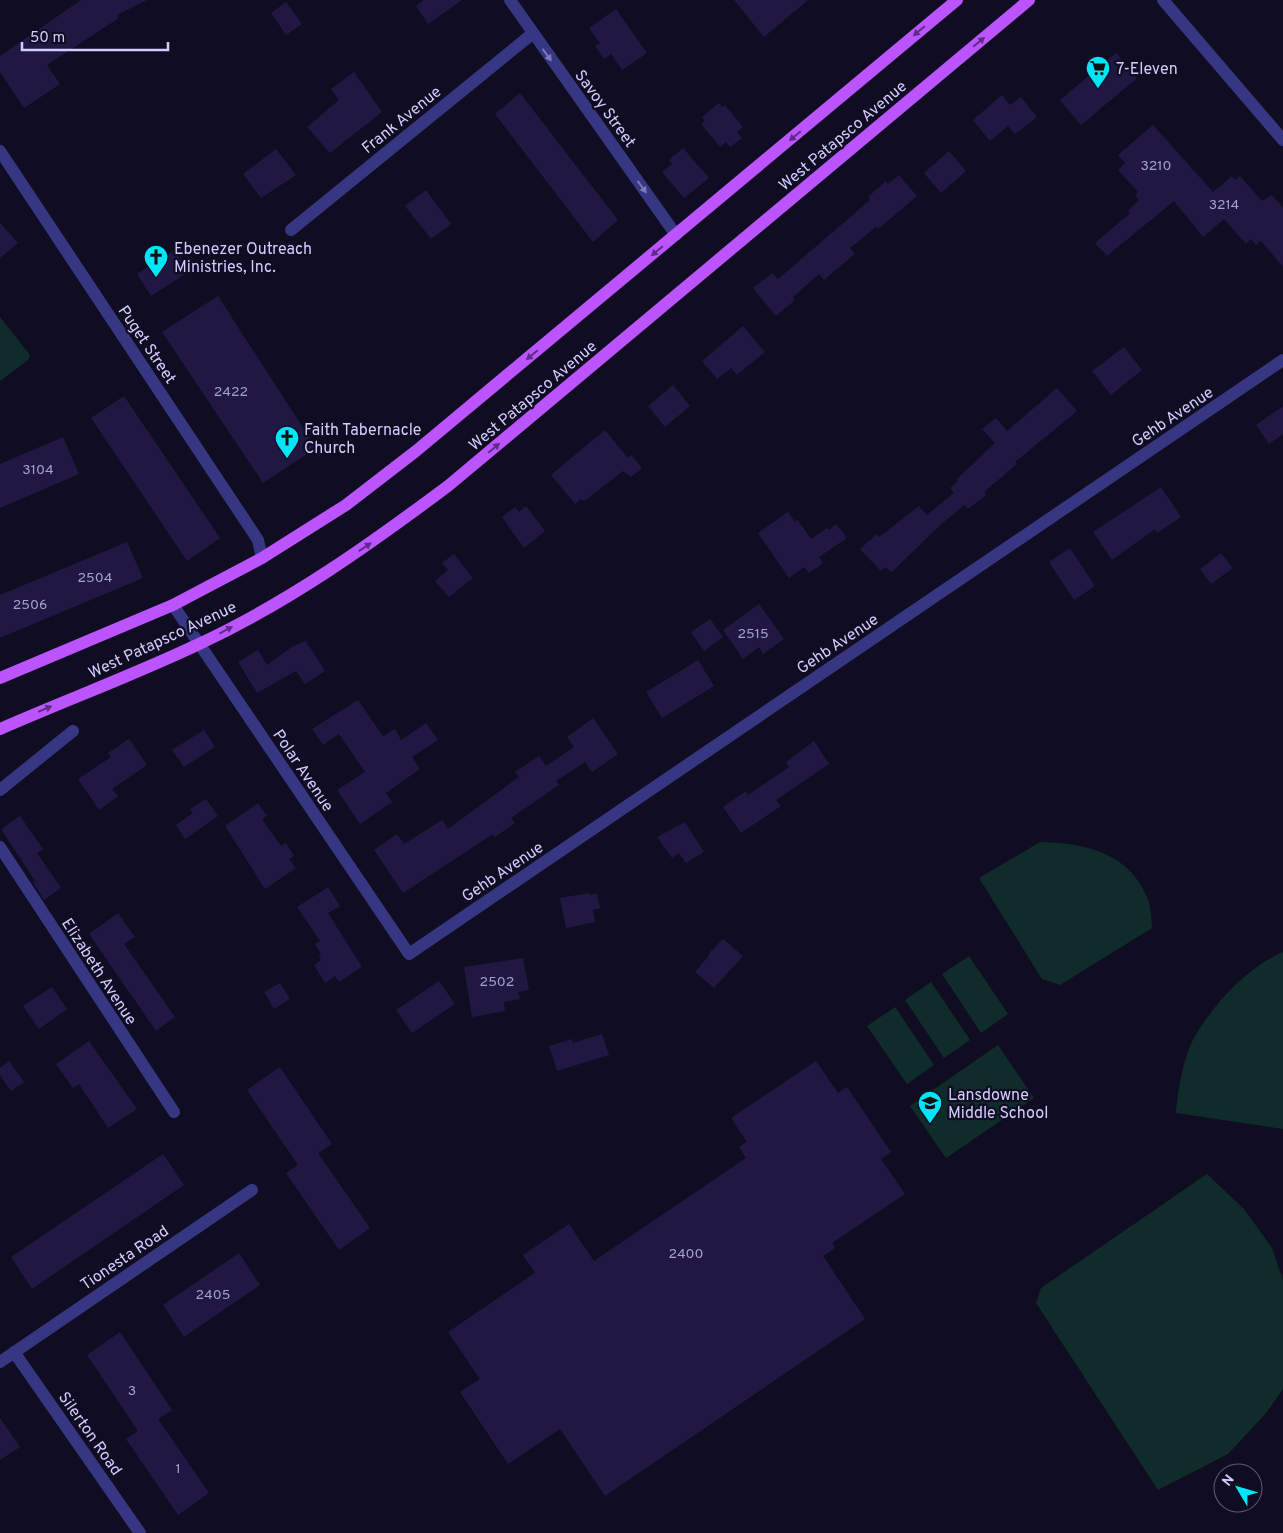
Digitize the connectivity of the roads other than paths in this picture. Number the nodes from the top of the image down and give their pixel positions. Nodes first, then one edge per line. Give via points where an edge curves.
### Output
1 (510, 0) edge
2 (957, 0) edge
3 (1029, 0) edge
4 (1163, 0) edge
5 (532, 34) junction
6 (1283, 140) edge
7 (0, 151) edge
8 (291, 230) dead end
9 (676, 235) junction
10 (1283, 360) edge
11 (262, 558) junction
12 (173, 605) junction
13 (199, 644) junction
14 (0, 678) edge
15 (0, 728) edge
16 (73, 731) dead end
17 (0, 790) edge
18 (0, 847) edge
19 (409, 954) joint
20 (174, 1112) dead end
21 (252, 1190) dead end
22 (14, 1352) junction
23 (0, 1362) edge
24 (140, 1533) edge

1 - 5 street, Savoy Street
2 -> 9 main road, West Patapsco Avenue
13 -> 3 main road, West Patapsco Avenue via 296,592 374,542 448,486
4 - 6 street
5 - 8 street, Frank Avenue
5 -> 9 street, Savoy Street
7 - 11 street, Puget Street via 258,540
9 -> 11 main road, West Patapsco Avenue via 416,451 346,505
10 - 19 street, Gehb Avenue
11 - 12 main road, West Patapsco Avenue
12 - 13 street, Polar Avenue
12 - 14 main road, West Patapsco Avenue
15 -> 13 main road, West Patapsco Avenue
13 - 19 street, Polar Avenue
16 - 17 street
18 - 20 street, Elizabeth Avenue
21 - 22 street, Tionesta Road
22 - 23 street, Tionesta Road
22 - 24 street, Silerton Road

